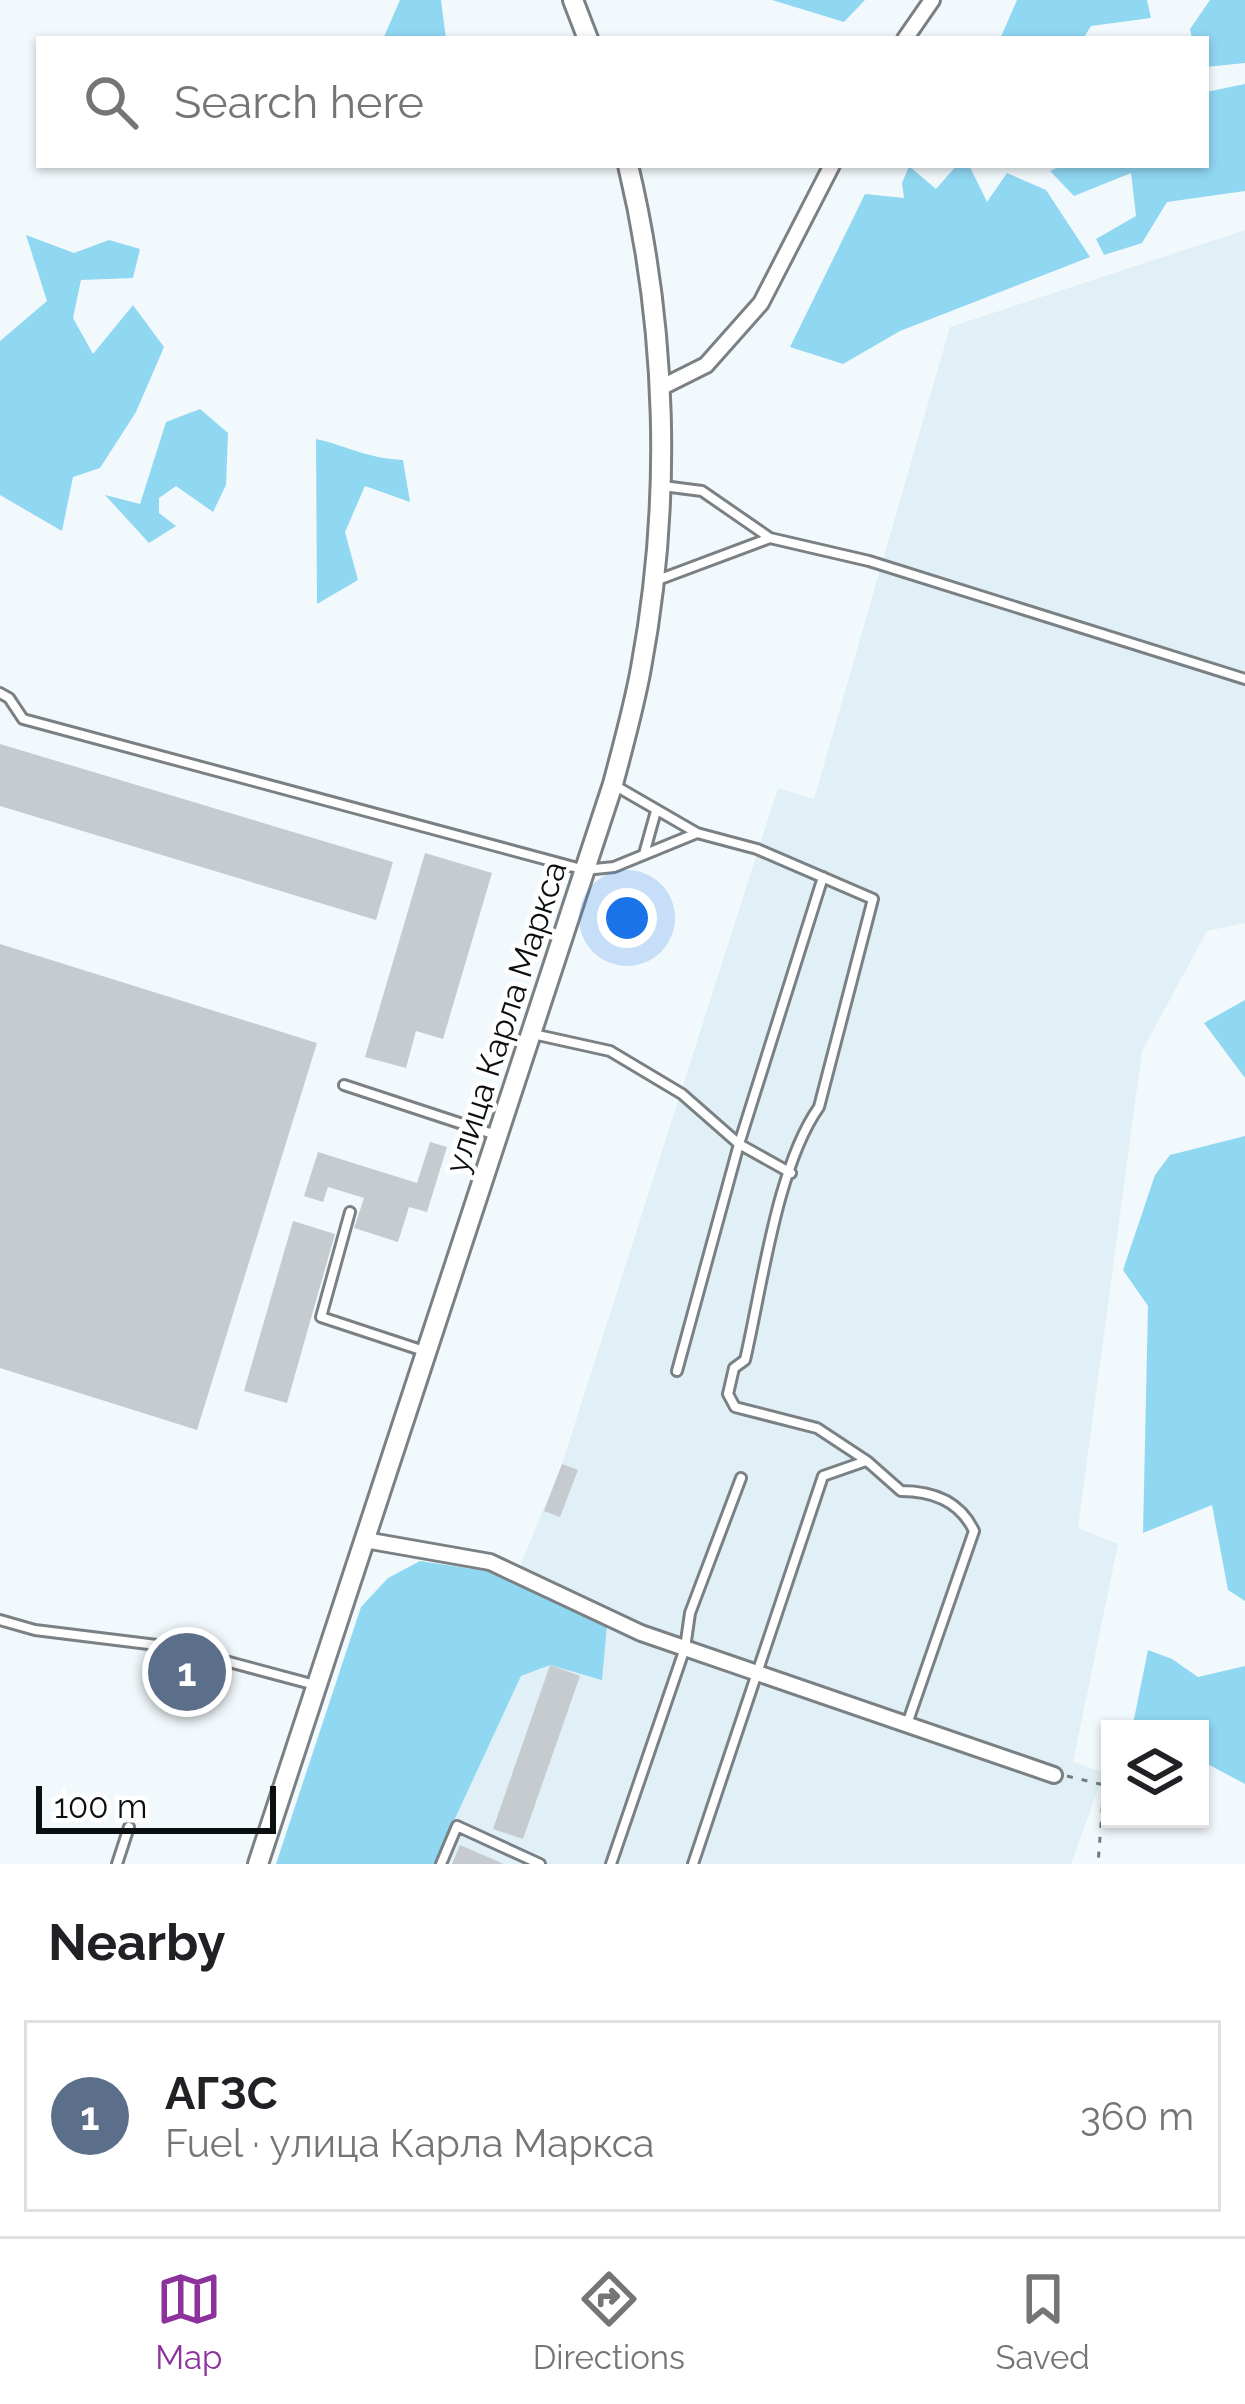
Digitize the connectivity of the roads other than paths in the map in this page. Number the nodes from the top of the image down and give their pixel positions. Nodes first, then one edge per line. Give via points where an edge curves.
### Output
1 (573, 0) edge
2 (932, 0) edge
3 (587, 36) edge
4 (907, 36) edge
5 (629, 168) edge
6 (830, 168) edge
7 (660, 388) junction
8 (661, 486) junction
9 (770, 538) junction
10 (654, 581) junction
11 (1245, 679) edge
12 (0, 693) edge
13 (613, 784) junction
14 (656, 811) junction
15 (697, 833) junction
16 (644, 854) junction
17 (584, 870) junction
18 (823, 877) junction
19 (531, 1033) junction
20 (344, 1085) dead end
21 (498, 1136) junction
22 (739, 1144) junction
23 (790, 1173) junction
24 (350, 1212) dead end
25 (427, 1352) junction
26 (677, 1371) dead end
27 (867, 1461) junction
28 (741, 1478) dead end
29 (365, 1540) junction
30 (0, 1620) edge
31 (685, 1648) junction
32 (757, 1672) junction
33 (317, 1685) junction
34 (907, 1724) junction
35 (1054, 1774) road end
36 (129, 1827) dead end
37 (117, 1864) edge
38 (258, 1864) edge
39 (442, 1864) edge
40 (540, 1864) edge
41 (611, 1864) edge
42 (693, 1864) edge

1 - 3 main road
2 - 4 street
5 - 7 main road, улица Карла Маркса via 652,286
6 - 7 street via 761,303 706,365
7 - 8 main road, улица Карла Маркса
8 - 9 lane via 702,491
8 - 10 main road, улица Карла Маркса
9 - 10 lane
9 - 11 lane via 869,561
10 - 13 main road, улица Карла Маркса
12 - 17 lane via 23,719
13 - 14 lane
13 - 17 main road, улица Карла Маркса
14 - 15 lane
14 - 16 lane
15 - 16 lane
15 - 18 lane
16 - 17 lane
17 - 19 main road, улица Карла Маркса
18 - 22 lane
18 - 23 lane via 873,899 819,1107
19 - 21 main road, улица Карла Маркса
19 - 22 lane via 610,1051 682,1094
20 - 21 lane
21 - 25 main road, улица Карла Маркса
22 - 23 lane
22 - 26 lane
23 - 27 lane via 746,1360 734,1368 728,1394 735,1407 817,1428
24 - 25 lane via 321,1317
25 - 29 main road, улица Карла Маркса
27 - 32 lane via 823,1477
27 - 34 lane via 901,1491 952,1503 974,1531
28 - 31 lane via 690,1613
29 - 31 street via 490,1562
29 - 33 main road, улица Карла Маркса
30 - 33 lane via 173,1647
31 - 32 street
31 - 41 lane
32 - 34 street
32 - 42 lane
33 - 38 main road, улица Карла Маркса
34 - 35 street
36 - 37 lane
39 - 40 lane via 457,1826

